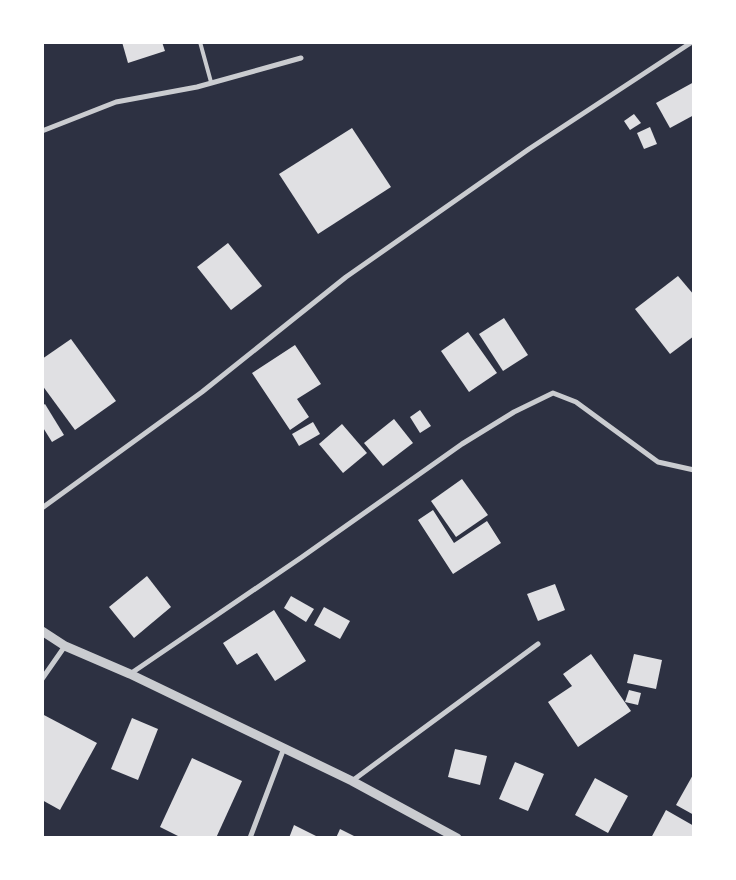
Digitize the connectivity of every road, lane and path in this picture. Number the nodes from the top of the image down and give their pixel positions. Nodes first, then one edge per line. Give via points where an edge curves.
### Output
1 (200, 42) edge
2 (692, 42) edge
3 (301, 58) dead end
4 (211, 82) junction
5 (42, 131) edge
6 (694, 470) edge
7 (42, 508) edge
8 (42, 631) edge
9 (538, 644) dead end
10 (65, 646) junction
11 (130, 674) junction
12 (42, 679) edge
13 (284, 748) junction
14 (352, 781) junction
15 (250, 838) edge
16 (457, 838) edge

1 - 4 lane
2 - 7 street via 529,149 346,277 202,392
3 - 4 street
4 - 5 street via 116,102
6 - 11 street via 658,462 576,402 553,393 462,444
8 - 10 street
9 - 14 street
10 - 11 street
10 - 12 street
11 - 13 street
13 - 14 street
13 - 15 street
14 - 16 street

